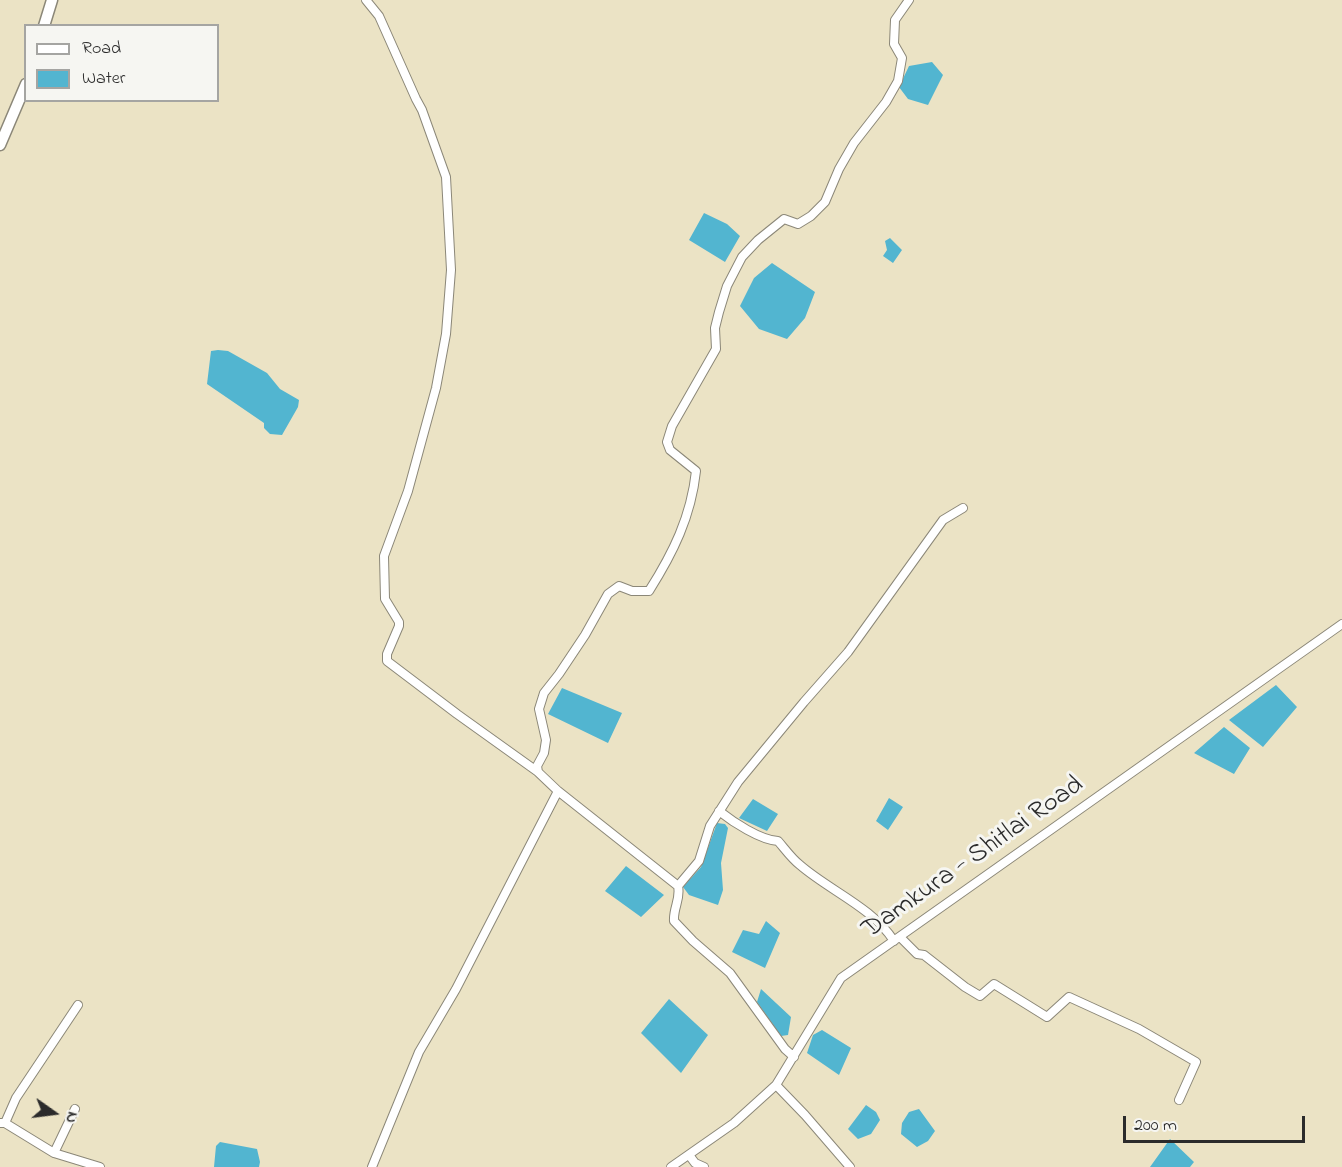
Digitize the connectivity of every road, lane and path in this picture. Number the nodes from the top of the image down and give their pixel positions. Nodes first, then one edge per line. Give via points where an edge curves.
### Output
1 (52, 0) edge
2 (366, 0) edge
3 (909, 0) edge
4 (45, 24) edge
5 (24, 89) edge
6 (0, 145) edge
7 (963, 508) dead end
8 (1342, 624) edge
9 (538, 772) junction
10 (558, 791) junction
11 (719, 812) junction
12 (678, 886) junction
13 (897, 939) junction
14 (78, 1005) dead end
15 (794, 1057) junction
16 (776, 1085) junction
17 (1179, 1100) dead end
18 (75, 1108) dead end
19 (2, 1123) edge
20 (54, 1153) junction
21 (689, 1155) junction
22 (100, 1167) edge
23 (372, 1167) edge
24 (671, 1167) edge
25 (704, 1167) edge
26 (850, 1167) edge

1 - 4 highway
2 - 9 street via 379,16 422,110 446,177 451,270 446,334 436,388 408,491 384,556 385,599 399,622 387,661
3 - 9 street via 895,20 894,44 902,58 898,81 854,143 825,202 798,224 784,219 758,240 742,257 727,286 715,328 716,349 672,426 668,442 670,450 696,471 685,522 649,591 619,586 608,594 544,693 539,709 546,740
5 - 6 highway
7 - 11 street via 944,520 859,638 738,782
8 - 13 street, Damkura - Shitlai Road
9 - 10 street
10 - 12 street
10 - 23 street via 456,989 419,1052
11 - 12 street via 710,826 699,861
11 - 13 street via 746,829 778,841 797,864 870,914
12 - 15 street via 680,895 673,911 674,921 730,973
13 - 15 street, Damkura - Shitlai Road via 841,978
13 - 17 street via 980,996 993,984 1047,1017 1069,997 1139,1029 1196,1062
14 - 19 street
15 - 16 street, Damkura - Shitlai Road
16 - 21 street, Damkura - Shitlai Road via 734,1123
16 - 26 street
18 - 20 street
19 - 20 street
20 - 22 street
21 - 24 street, Damkura - Shitlai Road
21 - 25 street

